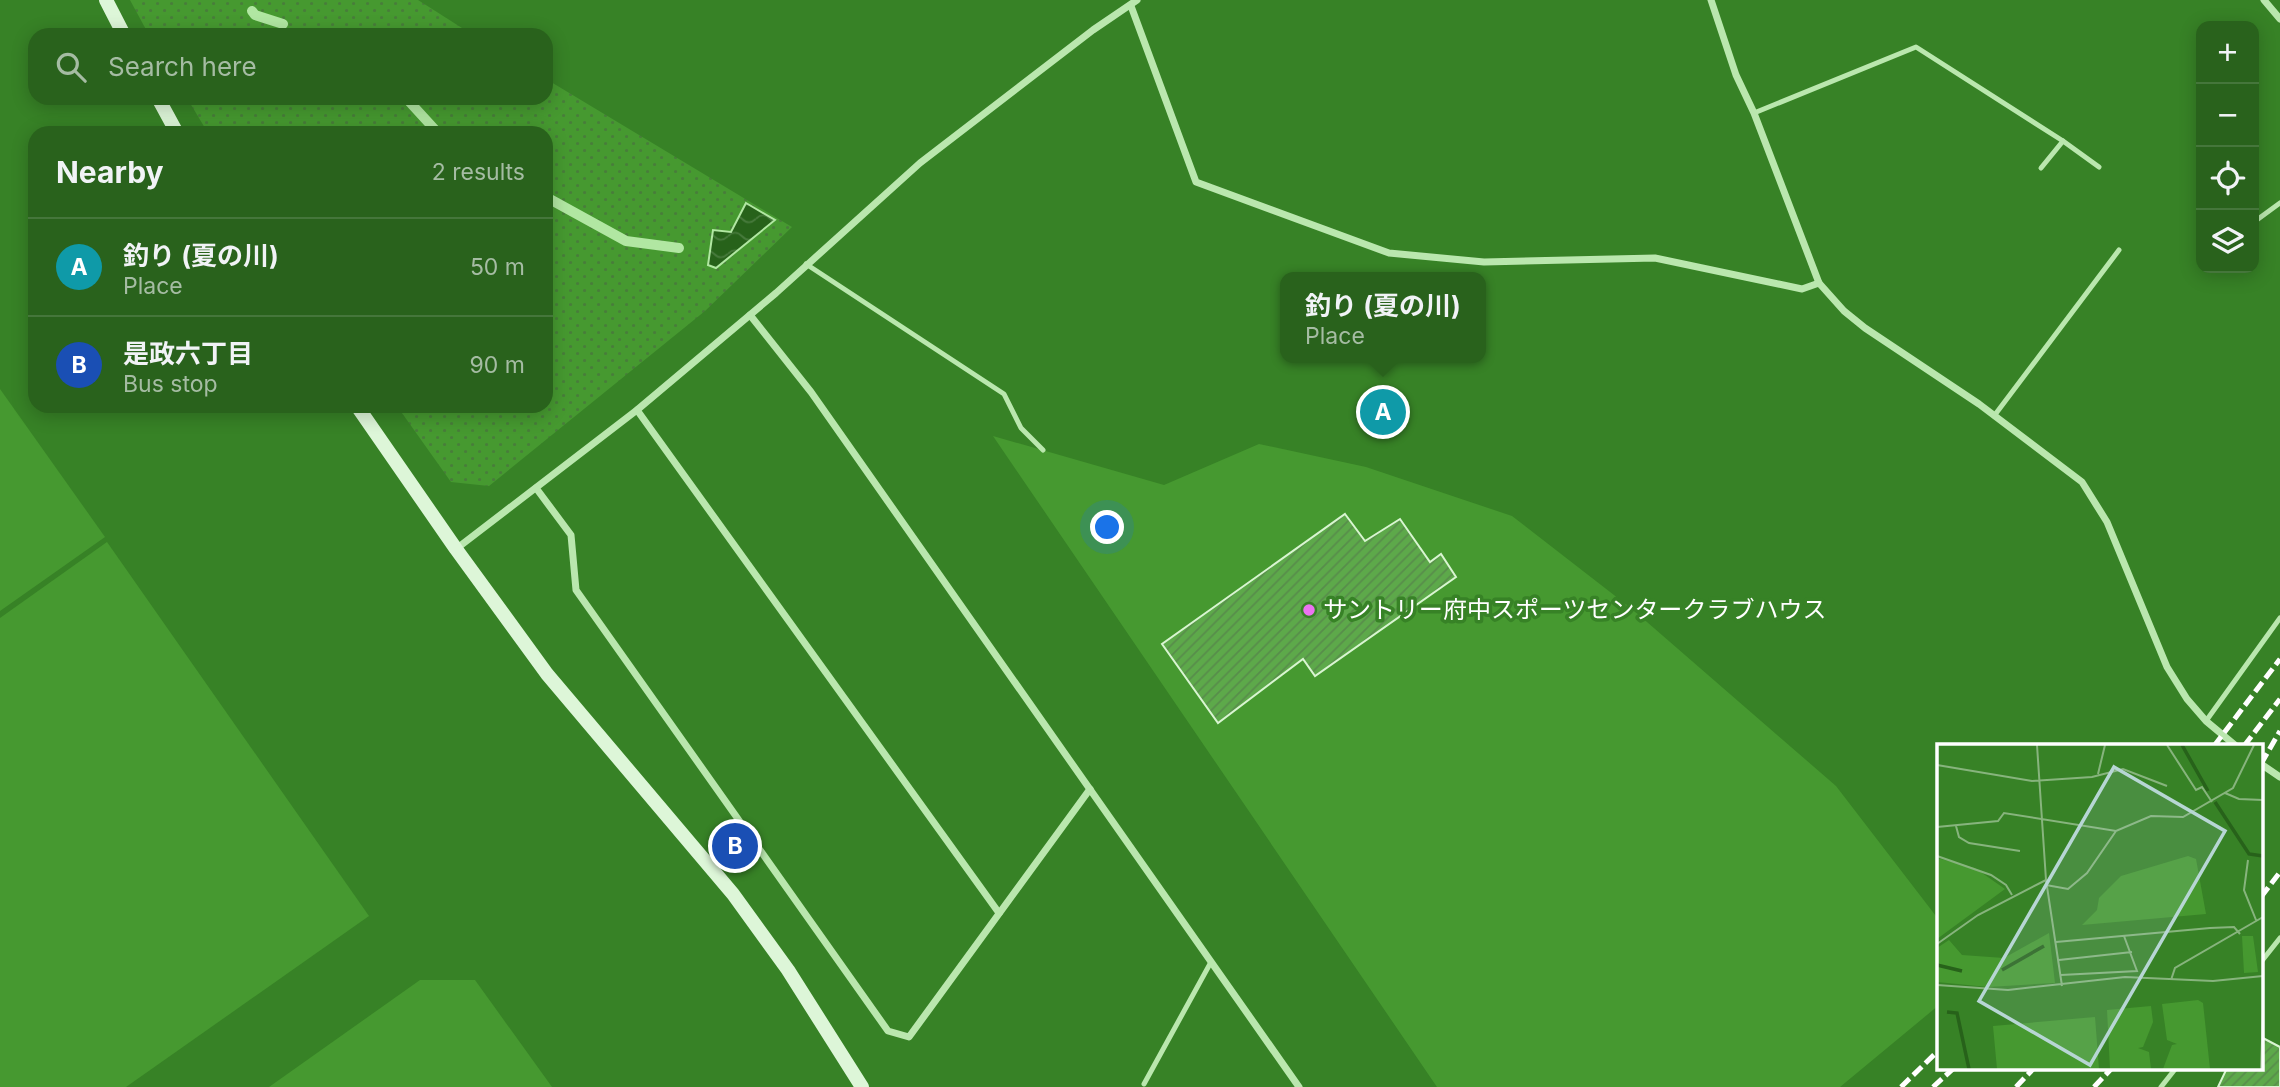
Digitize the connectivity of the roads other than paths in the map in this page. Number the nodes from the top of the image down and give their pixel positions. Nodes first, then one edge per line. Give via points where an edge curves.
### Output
1 (106, 0) edge
2 (1138, 0) edge
3 (1711, 0) edge
4 (2264, 0) edge
5 (1130, 6) junction
6 (2280, 19) edge
7 (120, 28) edge
8 (162, 105) edge
9 (1754, 113) junction
10 (173, 126) edge
11 (2063, 141) junction
12 (2099, 167) dead end
13 (2041, 168) dead end
14 (2280, 203) edge
15 (2259, 218) edge
16 (2119, 250) dead end
17 (806, 264) junction
18 (1819, 283) junction
19 (750, 315) junction
20 (637, 410) junction
21 (362, 413) edge
22 (1994, 416) junction
23 (1043, 450) dead end
24 (536, 488) junction
25 (456, 549) junction
26 (2280, 618) edge
27 (2206, 720) junction
28 (2234, 744) edge
29 (2262, 765) edge
30 (2280, 777) edge
31 (1090, 789) junction
32 (999, 913) junction
33 (2280, 938) edge
34 (2262, 961) edge
35 (1210, 962) junction
36 (2174, 1070) edge
37 (1144, 1084) dead end
38 (862, 1087) edge
39 (1299, 1087) edge
40 (2161, 1087) edge

1 - 7 street
2 - 5 street
3 - 9 street
4 - 6 street
5 - 17 street via 920,163
5 - 18 street via 1196,182 1389,253 1484,262 1655,258 1802,289
8 - 10 street
9 - 11 lane via 1916,47
9 - 18 street
11 - 12 lane
11 - 13 lane
14 - 15 lane
16 - 22 lane
17 - 19 street
17 - 23 lane via 1004,394 1021,428
18 - 22 street via 1865,328
19 - 20 street
19 - 31 street via 811,392
20 - 24 street
20 - 32 street
21 - 25 street
22 - 27 street via 2082,482 2108,522 2167,667
24 - 25 street
24 - 32 street via 570,535 576,590 888,1031 909,1037
25 - 38 street via 547,674 733,894
26 - 27 lane
27 - 28 street
29 - 30 street
31 - 32 street
31 - 35 street
33 - 34 lane
35 - 37 lane
35 - 39 street
36 - 40 lane

